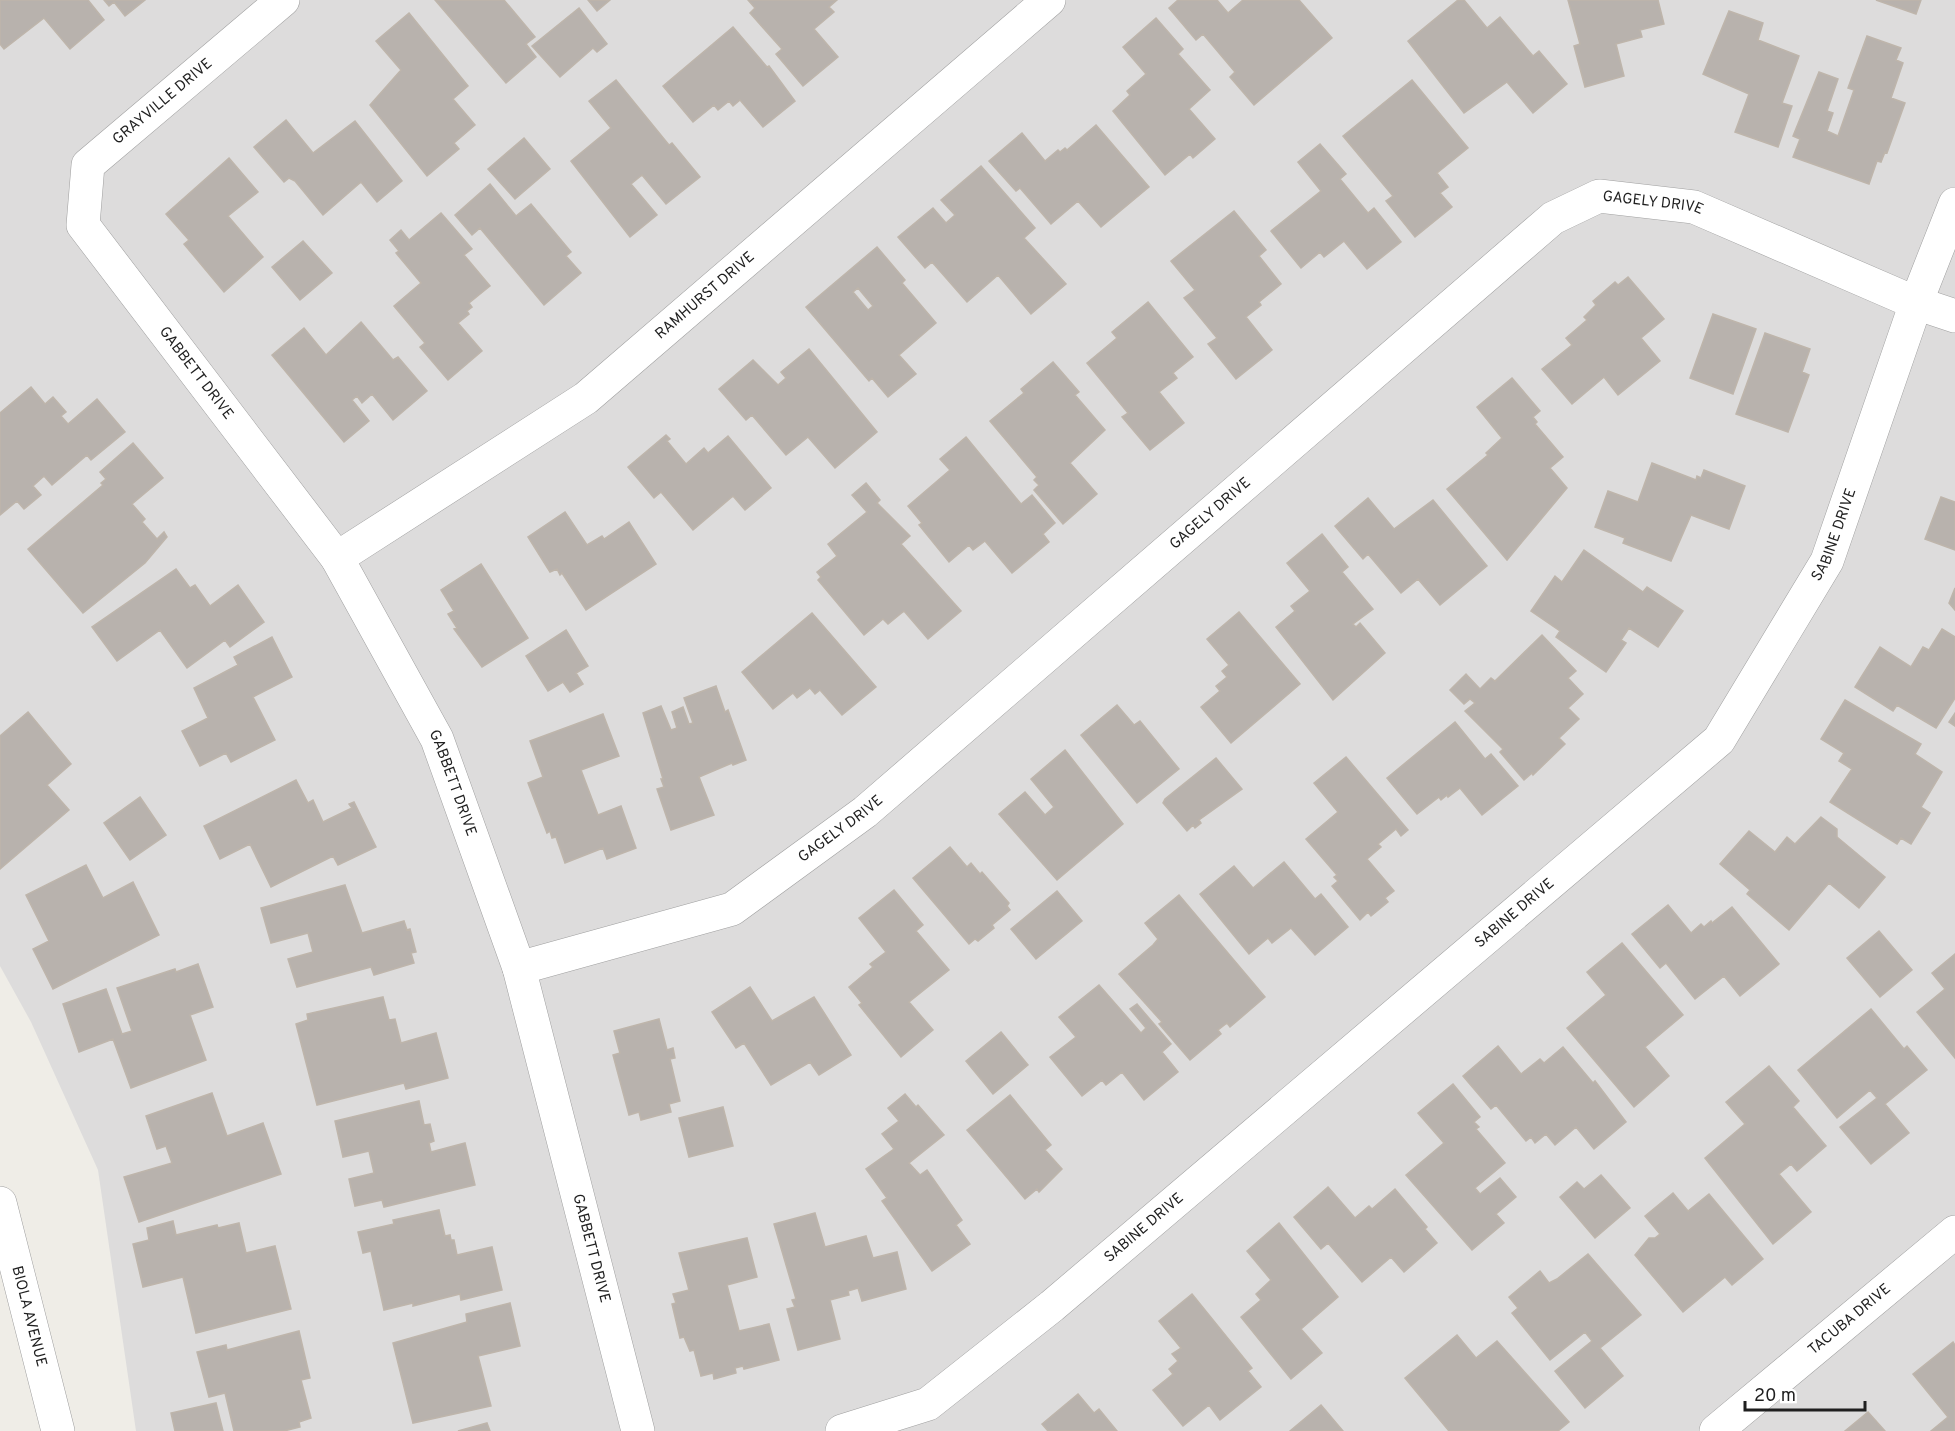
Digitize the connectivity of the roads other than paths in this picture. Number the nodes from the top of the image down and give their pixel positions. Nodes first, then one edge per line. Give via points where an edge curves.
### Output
1 (284, 0) edge
2 (1049, 0) edge
3 (1955, 204) edge
4 (83, 225) joint
5 (1916, 303) junction
6 (1955, 316) edge
7 (337, 558) junction
8 (519, 968) junction
9 (0, 1203) edge
10 (1955, 1232) edge
11 (58, 1431) edge
12 (638, 1431) edge
13 (842, 1431) edge
14 (1716, 1431) edge

1 - 4 street, GRAYVILLE DRIVE via 88,165
2 - 7 street, RAMHURST DRIVE via 586,398
3 - 5 street, SABINE DRIVE
4 - 7 street, GABBETT DRIVE
5 - 6 street, GAGELY DRIVE
5 - 8 street, GAGELY DRIVE via 1694,207 1599,196 1552,218 865,812 732,909
5 - 13 street, SABINE DRIVE via 1827,561 1719,740 1061,1298 937,1397 928,1404
7 - 8 street, GABBETT DRIVE via 437,739
8 - 12 street, GABBETT DRIVE
9 - 11 street, BIOLA AVENUE
10 - 14 street, TACUBA DRIVE

